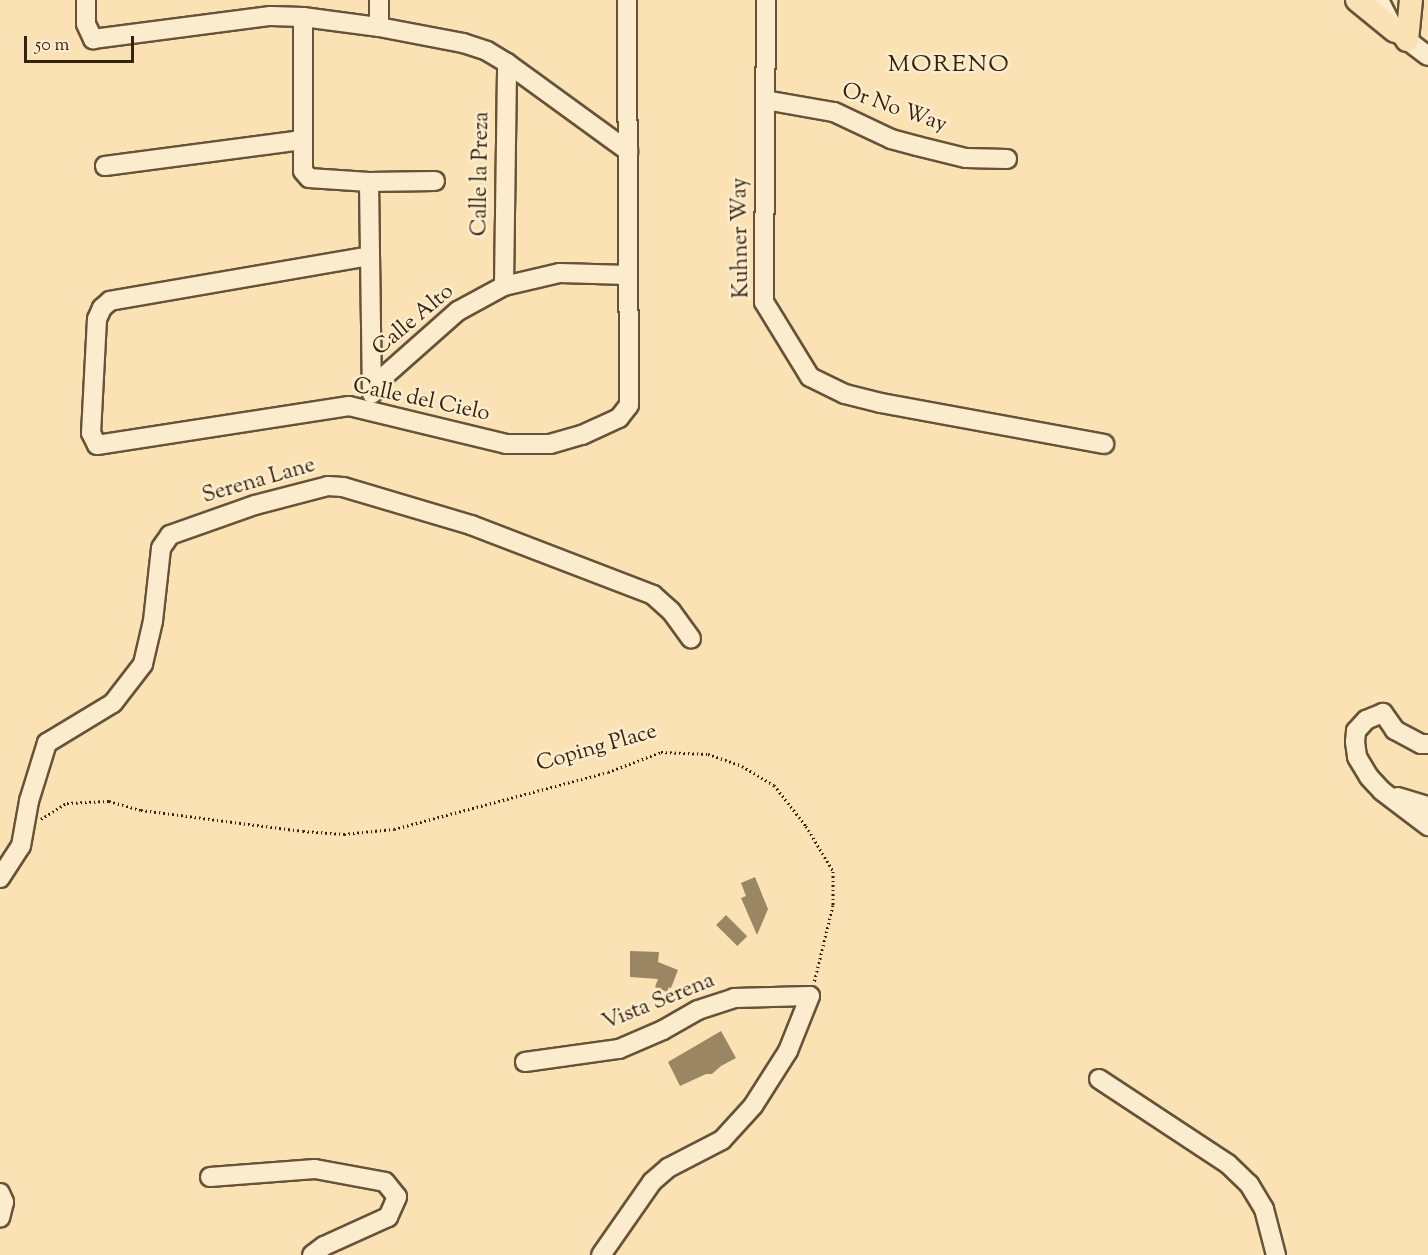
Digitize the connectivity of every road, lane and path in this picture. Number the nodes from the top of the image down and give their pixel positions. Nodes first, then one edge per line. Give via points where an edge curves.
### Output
1 (86, 0) edge
2 (379, 0) edge
3 (627, 0) edge
4 (766, 0) edge
5 (1357, 0) edge
6 (1379, 0) edge
7 (1411, 0) edge
8 (303, 17) junction
9 (379, 27) junction
10 (1401, 35) junction
11 (1428, 56) edge
12 (507, 63) junction
13 (765, 100) junction
14 (302, 140) junction
15 (628, 151) junction
16 (1007, 159) dead end
17 (105, 166) dead end
18 (435, 181) dead end
19 (369, 182) junction
20 (370, 256) junction
21 (628, 275) junction
22 (504, 286) junction
23 (372, 387) junction
24 (372, 411) junction
25 (1104, 444) dead end
26 (691, 639) dead end
27 (1428, 744) edge
28 (1382, 791) junction
29 (1428, 806) edge
30 (38, 823) dead end
31 (1428, 826) edge
32 (0, 878) edge
33 (810, 996) junction
34 (525, 1062) dead end
35 (1099, 1079) dead end
36 (210, 1177) dead end
37 (0, 1193) edge
38 (0, 1218) edge
39 (312, 1255) edge
40 (601, 1255) edge
41 (1276, 1255) edge

1 - 8 street via 86,24 93,39 271,16
2 - 9 street
3 - 15 street, Calle del Cielo
4 - 13 street, Kuhner Way
5 - 10 main road
6 - 10 street
7 - 10 main road
8 - 9 street
8 - 14 street
9 - 12 street via 463,43
10 - 11 street
12 - 15 street
12 - 22 street, Calle la Preza
13 - 16 street, Or No Way via 834,112 891,139 966,158
13 - 25 street, Kuhner Way via 764,302 810,377 845,394 880,404
14 - 17 street
14 - 19 street via 303,171 309,178
15 - 21 street, Calle del Cielo
18 - 19 street
19 - 20 street
20 - 23 street
20 - 24 street, Calle del Cielo via 110,301 97,319 91,433 97,445 349,406
21 - 22 street, Calle Alto via 560,273
21 - 24 street, Calle del Cielo via 629,405 619,418 550,444 506,444
22 - 23 street, Calle Alto via 458,311
23 - 24 street
26 - 32 street, Serena Lane via 671,611 647,592 471,525 343,487 328,486 255,505 170,536 161,548 153,621 143,664 113,703 47,742 29,801 21,846
27 - 28 street via 1395,730 1383,712 1366,720 1356,731 1357,757
28 - 29 street
28 - 31 street
30 - 33 path, Coping Place via 68,803 109,801 141,810 303,831 344,834 393,829 608,772 662,752 708,754 742,766 774,785 806,826 833,871 833,904
33 - 34 street, Vista Serena via 734,998 698,1010 619,1049
33 - 40 street via 788,1051 753,1106 722,1140 668,1167 652,1182
35 - 41 street via 1228,1164 1248,1184 1264,1209
36 - 39 street via 315,1169 385,1182 397,1197 388,1217
37 - 38 street via 4,1202

